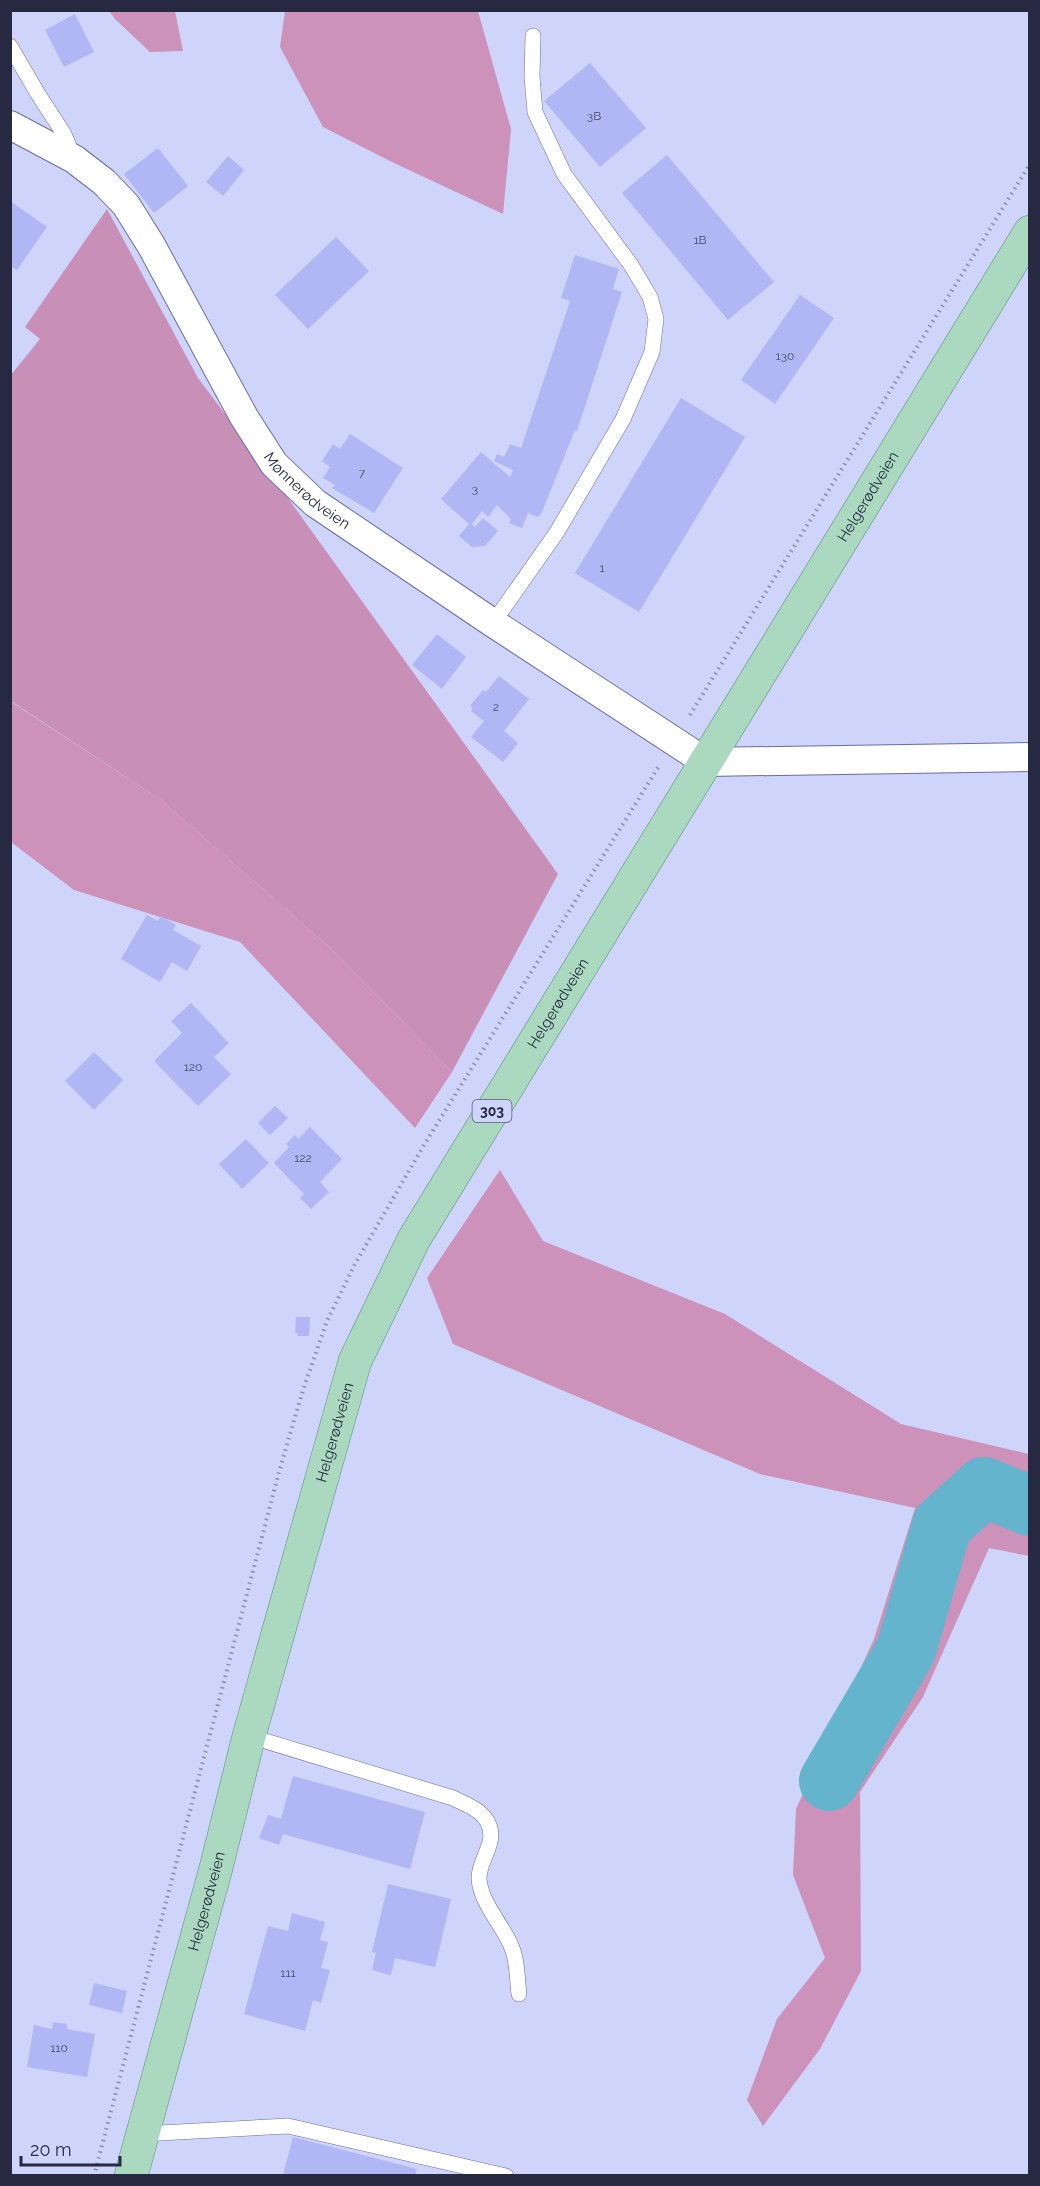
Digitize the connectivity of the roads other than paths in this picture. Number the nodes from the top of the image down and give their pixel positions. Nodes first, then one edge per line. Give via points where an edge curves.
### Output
1 (533, 36) dead end
2 (10, 46) edge
3 (10, 125) edge
4 (74, 159) junction
5 (1029, 232) edge
6 (493, 623) junction
7 (1029, 756) edge
8 (706, 762) junction
9 (249, 1736) junction
10 (519, 1994) dead end
11 (141, 2134) junction
12 (131, 2175) edge
13 (506, 2175) edge

1 - 6 lane via 535,112 564,174 631,266 650,297 656,319 652,352 623,419 557,532
2 - 4 lane via 64,134
3 - 4 street, Mønnerødveien
4 - 6 street, Mønnerødveien via 104,182 126,206 274,464 315,503
5 - 8 main road, Helgerødveien / 303
6 - 8 street, Mønnerødveien
7 - 8 street
8 - 9 main road, Helgerødveien / 303 via 414,1239 355,1361
9 - 10 lane via 453,1798 474,1808 487,1821 492,1838 481,1866 482,1893 513,1950
9 - 11 main road, Helgerødveien / 303
11 - 12 main road, Helgerødveien / 303
11 - 13 lane via 288,2126

